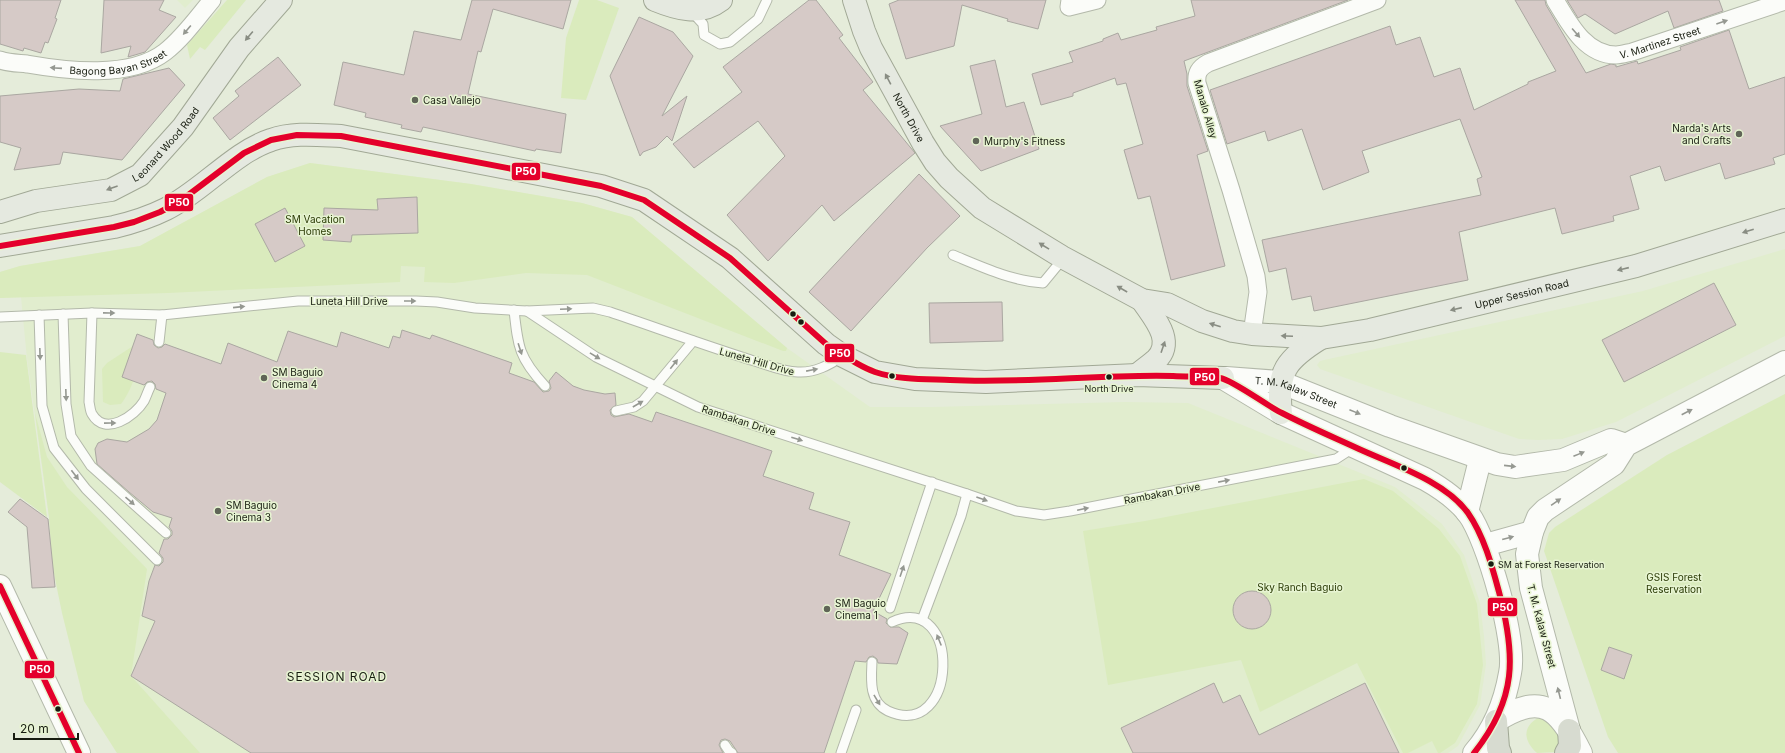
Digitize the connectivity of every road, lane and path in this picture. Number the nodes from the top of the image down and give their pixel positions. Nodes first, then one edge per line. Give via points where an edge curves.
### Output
1 (212, 0) edge
2 (281, 0) edge
3 (654, 0) edge
4 (721, 0) edge
5 (767, 0) edge
6 (854, 0) edge
7 (1070, 0) edge
8 (1097, 0) edge
9 (1377, 0) edge
10 (1555, 0) edge
11 (1785, 1) edge
12 (691, 11) junction
13 (0, 60) edge
14 (0, 212) edge
15 (1785, 220) edge
16 (0, 246) edge
17 (953, 255) dead end
18 (1062, 257) junction
19 (1142, 300) junction
20 (514, 310) junction
21 (527, 311) junction
22 (92, 313) junction
23 (63, 314) junction
24 (39, 315) junction
25 (162, 315) junction
26 (0, 317) edge
27 (1252, 334) junction
28 (1322, 338) junction
29 (692, 341) junction
30 (159, 342) dead end
31 (843, 356) junction
32 (1785, 362) edge
33 (1137, 375) junction
34 (1223, 378) junction
35 (1280, 382) junction
36 (545, 386) dead end
37 (150, 387) dead end
38 (655, 388) junction
39 (616, 411) dead end
40 (1281, 413) junction
41 (1626, 445) junction
42 (1355, 446) junction
43 (1480, 460) junction
44 (932, 482) junction
45 (967, 494) junction
46 (1467, 512) junction
47 (1532, 532) junction
48 (166, 533) dead end
49 (1485, 545) junction
50 (157, 560) dead end
51 (0, 586) edge
52 (890, 608) dead end
53 (922, 620) junction
54 (892, 622) dead end
55 (872, 662) dead end
56 (856, 710) dead end
57 (1496, 721) junction
58 (1569, 730) junction
59 (725, 745) dead end
60 (79, 753) edge
61 (732, 753) edge
62 (841, 753) edge
63 (1474, 753) edge
64 (1500, 753) edge
65 (1566, 753) edge
66 (1581, 753) edge

1 -> 13 street, Bagong Bayan Street via 164,53 139,64 106,71 49,68
2 -> 14 main road, Leonard Wood Road via 239,48 183,127 140,174 111,190 36,201
3 - 12 main road
4 - 12 main road via 713,6
5 - 12 lane via 758,19 730,42 720,44 704,35 703,24
18 -> 6 main road, North Drive via 982,208 949,178 936,162 923,143 872,48
7 - 8 street via 1068,7
9 - 27 street, Manalo Alley via 1208,63 1200,68 1196,76 1256,276 1258,292
10 -> 11 street, V. Martinez Street via 1574,30 1587,44 1604,53 1617,55
15 -> 28 main road, Upper Session Road via 1636,266 1370,330
16 - 31 main road via 114,228 130,223 166,209 250,150 271,140 299,135 341,136 601,186 644,200 730,258 826,344
17 - 18 lane via 1007,276 1043,283
19 -> 18 main road, North Drive
27 -> 19 main road, North Drive via 1202,321 1167,304
33 -> 19 main road via 1157,359 1163,350 1165,340 1162,329
20 - 21 lane, Luneta Hill Drive
25 -> 20 lane, Luneta Hill Drive via 298,301 437,302 474,308
20 -> 36 lane via 520,350 530,370
21 -> 29 lane, Luneta Hill Drive via 593,308
21 -> 38 lane, Rambakan Drive via 596,357
22 - 23 lane, Luneta Hill Drive
22 -> 25 lane, Luneta Hill Drive
22 -> 37 lane via 89,402 92,415 102,422 112,424 124,421 144,401
23 - 24 lane, Luneta Hill Drive
23 -> 48 lane via 66,404 71,436 91,466
24 - 26 lane, Luneta Hill Drive
24 -> 50 lane via 42,406 54,448 86,489
25 - 30 lane
28 -> 27 main road, Upper Session Road
28 - 35 main road via 1292,358
29 -> 31 lane, Luneta Hill Drive via 784,370 798,372 827,367
38 -> 29 lane
31 - 33 main road via 875,372 916,379 986,382
41 -> 32 main road
33 - 34 main road
34 - 35 main road, T. M. Kalaw Street
34 - 40 main road, T. M. Kalaw Street
35 - 40 main road
35 -> 43 main road, T. M. Kalaw Street
39 -> 38 lane via 634,407
38 -> 44 lane, Rambakan Drive via 698,407
40 - 42 main road, T. M. Kalaw Street
43 -> 41 main road, T. M. Kalaw Street via 1515,467 1563,460 1611,440
47 -> 41 main road, T. M. Kalaw Street via 1538,517 1545,510 1614,464
45 -> 42 lane, Rambakan Drive via 1016,511 1044,515 1336,459
42 - 46 main road, T. M. Kalaw Street via 1446,491
43 - 46 main road
44 - 45 lane, Rambakan Drive
52 -> 44 lane
45 - 53 lane
46 - 49 main road, T. M. Kalaw Street
49 -> 47 main road
58 -> 47 main road, T. M. Kalaw Street via 1531,588 1527,554
49 - 57 main road, T. M. Kalaw Street via 1501,597 1510,651 1511,672
51 - 60 main road
53 - 54 lane via 906,618
55 -> 53 lane via 870,684 883,709 896,715 925,710 940,687 943,659 936,633
56 - 62 lane
57 - 58 main road via 1513,710 1529,706 1541,707 1552,712
57 - 63 main road, T. M. Kalaw Street via 1484,742
57 - 64 highway
58 - 65 highway via 1570,746
58 - 66 main road
59 - 61 lane

